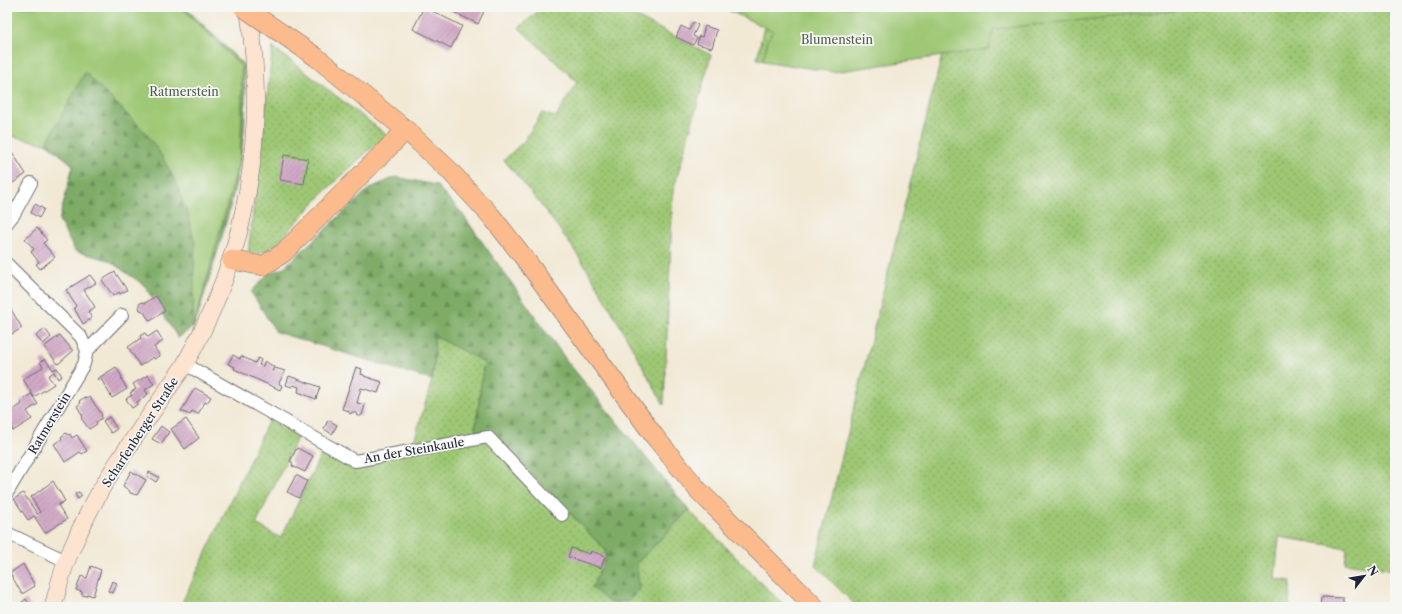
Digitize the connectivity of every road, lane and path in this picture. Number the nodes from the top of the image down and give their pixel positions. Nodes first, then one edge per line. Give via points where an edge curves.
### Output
1 (243, 7) edge
2 (248, 7) edge
3 (406, 130) junction
4 (31, 183) dead end
5 (7, 224) edge
6 (232, 260) junction
7 (7, 264) edge
8 (122, 314) dead end
9 (87, 351) junction
10 (185, 364) junction
11 (7, 493) edge
12 (562, 514) dead end
13 (7, 534) edge
14 (66, 561) junction
15 (53, 607) edge
16 (815, 607) edge

1 - 3 main road, bridge via 316,57
2 - 6 street, Scharfenberger Straße via 253,36 254,149 245,211
3 - 6 main road via 283,253 263,266
3 - 16 main road via 448,169 492,216 655,437 698,490
4 - 5 street
6 - 10 street, Scharfenberger Straße via 213,310
7 - 9 street via 81,337
8 - 9 street, Ratmerstein
9 - 11 street, Ratmerstein via 84,364
10 - 12 street, An der Steinkaule via 355,461 488,437
10 - 14 street, Scharfenberger Straße via 114,468 89,512
13 - 14 street
14 - 15 street, Scharfenberger Straße

